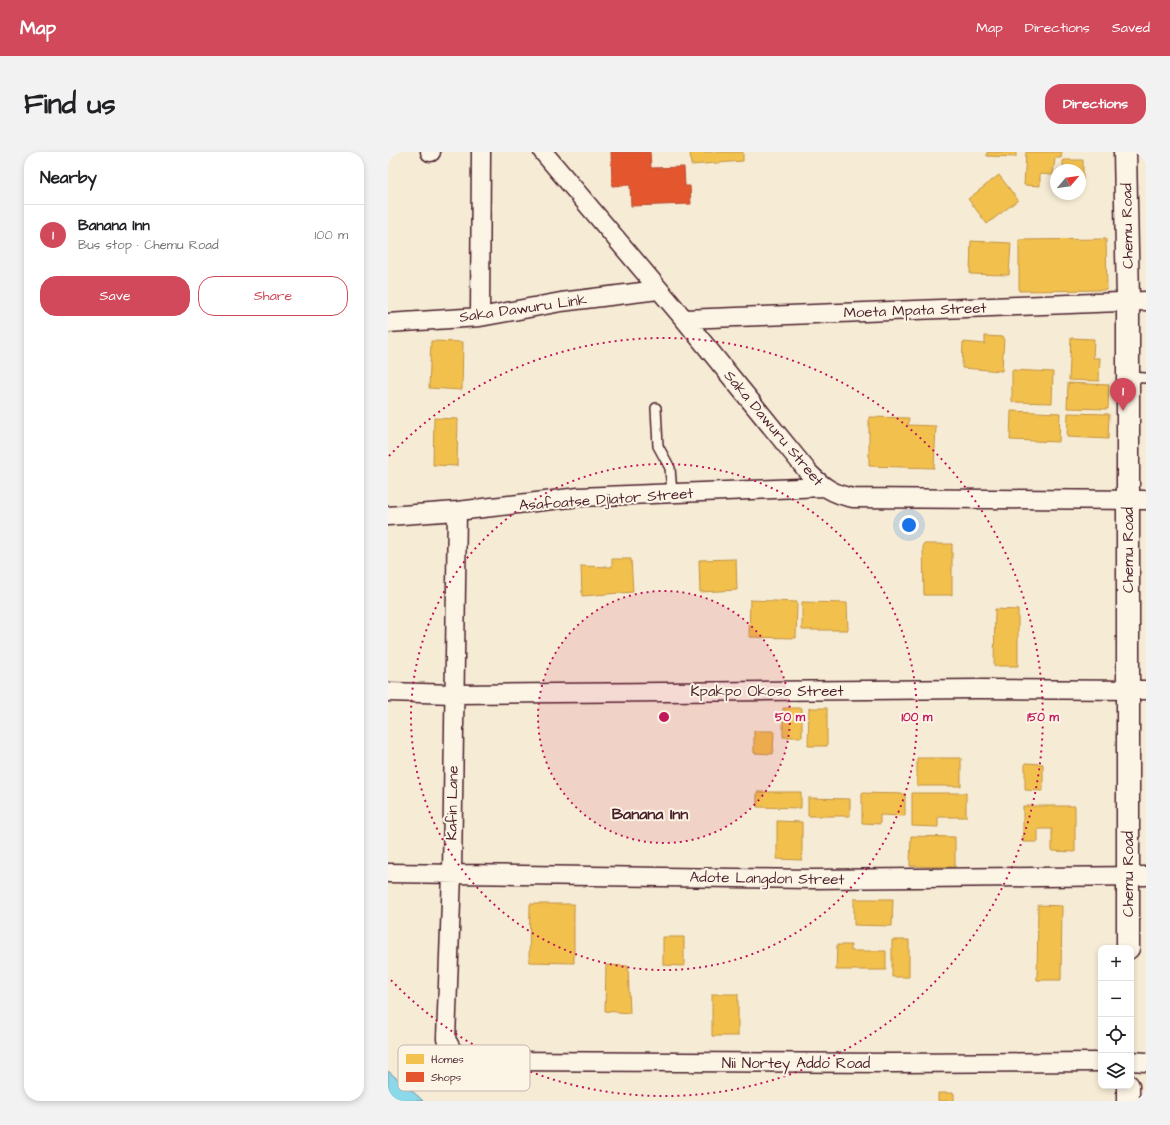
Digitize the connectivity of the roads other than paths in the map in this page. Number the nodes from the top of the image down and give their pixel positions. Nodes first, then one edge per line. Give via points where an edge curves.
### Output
1 (482, 152) edge
2 (1125, 152) edge
3 (553, 155) edge
4 (658, 290) junction
5 (1137, 300) edge
6 (480, 317) junction
7 (684, 319) junction
8 (388, 323) edge
9 (1137, 378) edge
10 (656, 408) dead end
11 (824, 488) junction
12 (672, 494) junction
13 (1137, 500) edge
14 (457, 511) junction
15 (388, 516) edge
16 (1137, 690) edge
17 (388, 692) edge
18 (454, 694) junction
19 (388, 873) edge
20 (452, 874) junction
21 (1137, 876) edge
22 (1128, 945) edge
23 (449, 1045) edge
24 (530, 1061) edge
25 (1134, 1061) edge
26 (1098, 1062) edge
27 (1146, 1062) edge
28 (1128, 1089) edge
29 (1128, 1101) edge

1 - 6 street
2 - 5 street, Chemu Road
3 - 4 street, Saka Dawuru Street
4 - 6 street, Saka Dawuru Link via 561,302
4 - 7 street, Saka Dawuru Street
5 - 7 street, Moeta Mpata Street
5 - 9 street, Chemu Road
6 - 8 street, Saka Dawuru Link
7 - 11 street, Saka Dawuru Street
9 - 13 street, Chemu Road
10 - 12 lane via 658,446 670,468
11 - 12 street, Asafoatse Djiator Street
11 - 13 street, Saka Dawuru Street via 853,498
12 - 14 street, Asafoatse Djiator Street via 579,497
13 - 16 street, Chemu Road
14 - 15 street, Asafoatse Djiator Street
14 - 18 street, Kafin Lane
16 - 18 street, Kpakpo Okoso Street
16 - 21 street, Chemu Road
17 - 18 street, Kpakpo Okoso Street
18 - 20 street, Kafin Lane
19 - 20 street, Adote Langdon Street
20 - 21 street, Adote Langdon Street via 811,879 1046,879
20 - 23 street, Kafin Lane via 446,1039
21 - 22 street, Chemu Road
24 - 26 street, Nii Nortey Addo Road
25 - 27 street
28 - 29 street

